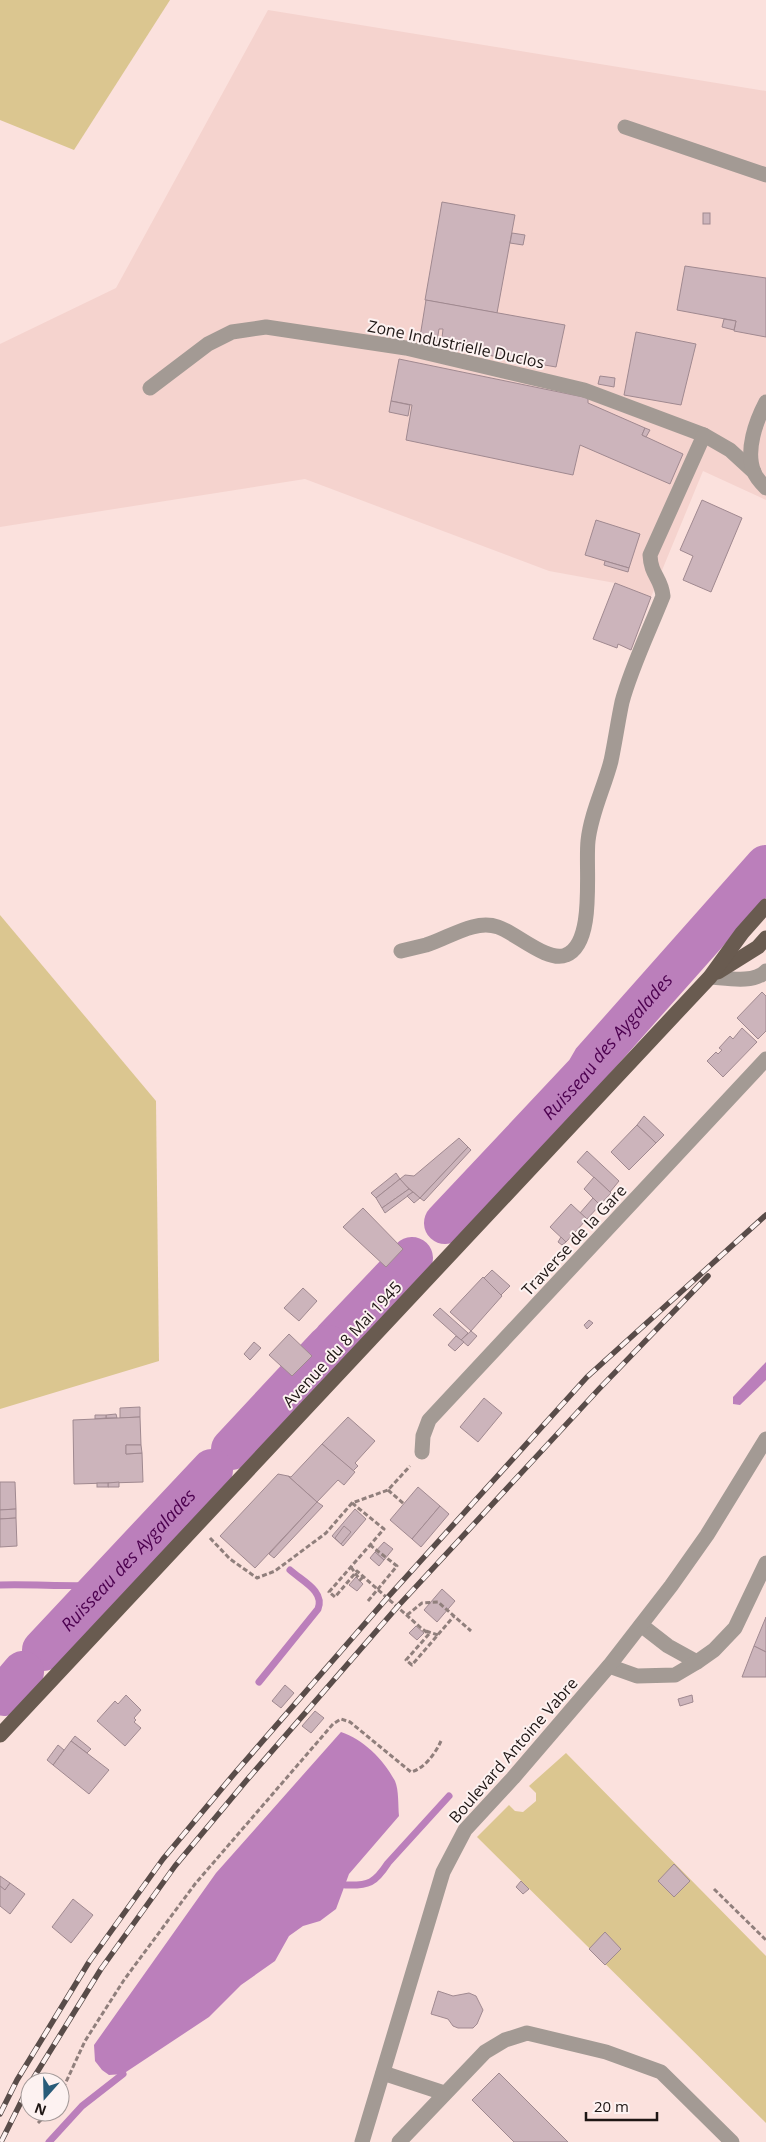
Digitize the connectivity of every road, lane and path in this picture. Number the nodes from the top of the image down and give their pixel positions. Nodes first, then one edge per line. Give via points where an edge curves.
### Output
1 (625, 127) dead end
2 (766, 175) edge
3 (150, 388) dead end
4 (766, 402) edge
5 (704, 435) junction
6 (754, 472) junction
7 (766, 488) edge
8 (766, 906) edge
9 (766, 938) edge
10 (401, 951) dead end
11 (766, 971) edge
12 (710, 977) junction
13 (766, 1060) edge
14 (766, 1439) edge
15 (422, 1452) joint
16 (388, 1490) junction
17 (352, 1502) junction
18 (404, 1504) dead end
19 (198, 1524) junction
20 (370, 1545) junction
21 (766, 1563) edge
22 (351, 1567) junction
23 (363, 1576) junction
24 (368, 1601) dead end
25 (407, 1616) dead end
26 (454, 1616) junction
27 (641, 1625) junction
28 (421, 1629) junction
29 (471, 1630) dead end
30 (438, 1635) junction
31 (697, 1662) junction
32 (609, 1666) junction
33 (0, 1735) edge
34 (441, 1741) dead end
35 (714, 1888) dead end
36 (766, 1940) edge
37 (70, 2073) edge
38 (383, 2073) junction
39 (444, 2093) junction
40 (367, 2125) junction
41 (362, 2142) edge
42 (374, 2142) edge
43 (399, 2142) edge
44 (732, 2142) edge

1 - 2 street
3 - 5 street, Zone Industrielle Duclos via 208,344 232,332 266,327 406,348 584,390
4 - 6 street via 758,416 751,448
5 - 6 street, Zone Industrielle Duclos via 730,450
5 - 10 street via 650,555 651,571 661,584 663,596 623,700 610,762 591,821 587,906 579,943 564,956 551,955 487,924
6 - 7 street, Zone Industrielle Duclos
8 - 12 main road, Avenue du 8 Mai 1945
9 - 12 main road, Avenue du 8 Mai 1945 via 758,947
11 - 12 street via 738,980
12 - 19 main road, Avenue du 8 Mai 1945
13 - 15 street, Traverse de la Gare via 429,1420
14 - 27 street, Boulevard Antoine Vabre via 707,1535
15 - 16 path
16 - 17 path
16 - 18 path
17 - 19 path via 326,1533 275,1571 257,1578 230,1559
17 - 20 path via 384,1529
19 - 33 main road, Avenue du 8 Mai 1945
20 - 22 path
20 - 24 path via 397,1566
21 - 31 street via 735,1628
22 - 23 path via 360,1580
22 - 23 path via 329,1592 335,1597 357,1571
23 - 28 path
25 - 26 path via 422,1604 438,1602
26 - 29 path
26 - 30 path
27 - 31 street via 668,1646
27 - 32 street, Boulevard Antoine Vabre
28 - 30 path
28 - 30 path via 429,1634 406,1660 412,1665
31 - 32 street via 675,1674 666,1675 637,1676
32 - 38 street, Boulevard Antoine Vabre via 465,1830 443,1872
34 - 37 path via 419,1770 411,1772 350,1722 341,1720 333,1724 195,1884 124,1980 85,2041
35 - 36 path
38 - 39 street
38 - 40 street, Boulevard Antoine Vabre
39 - 43 street
39 - 44 street via 486,2052 527,2033 606,2052 661,2072
40 - 41 street, Boulevard Antoine Vabre
40 - 42 street

